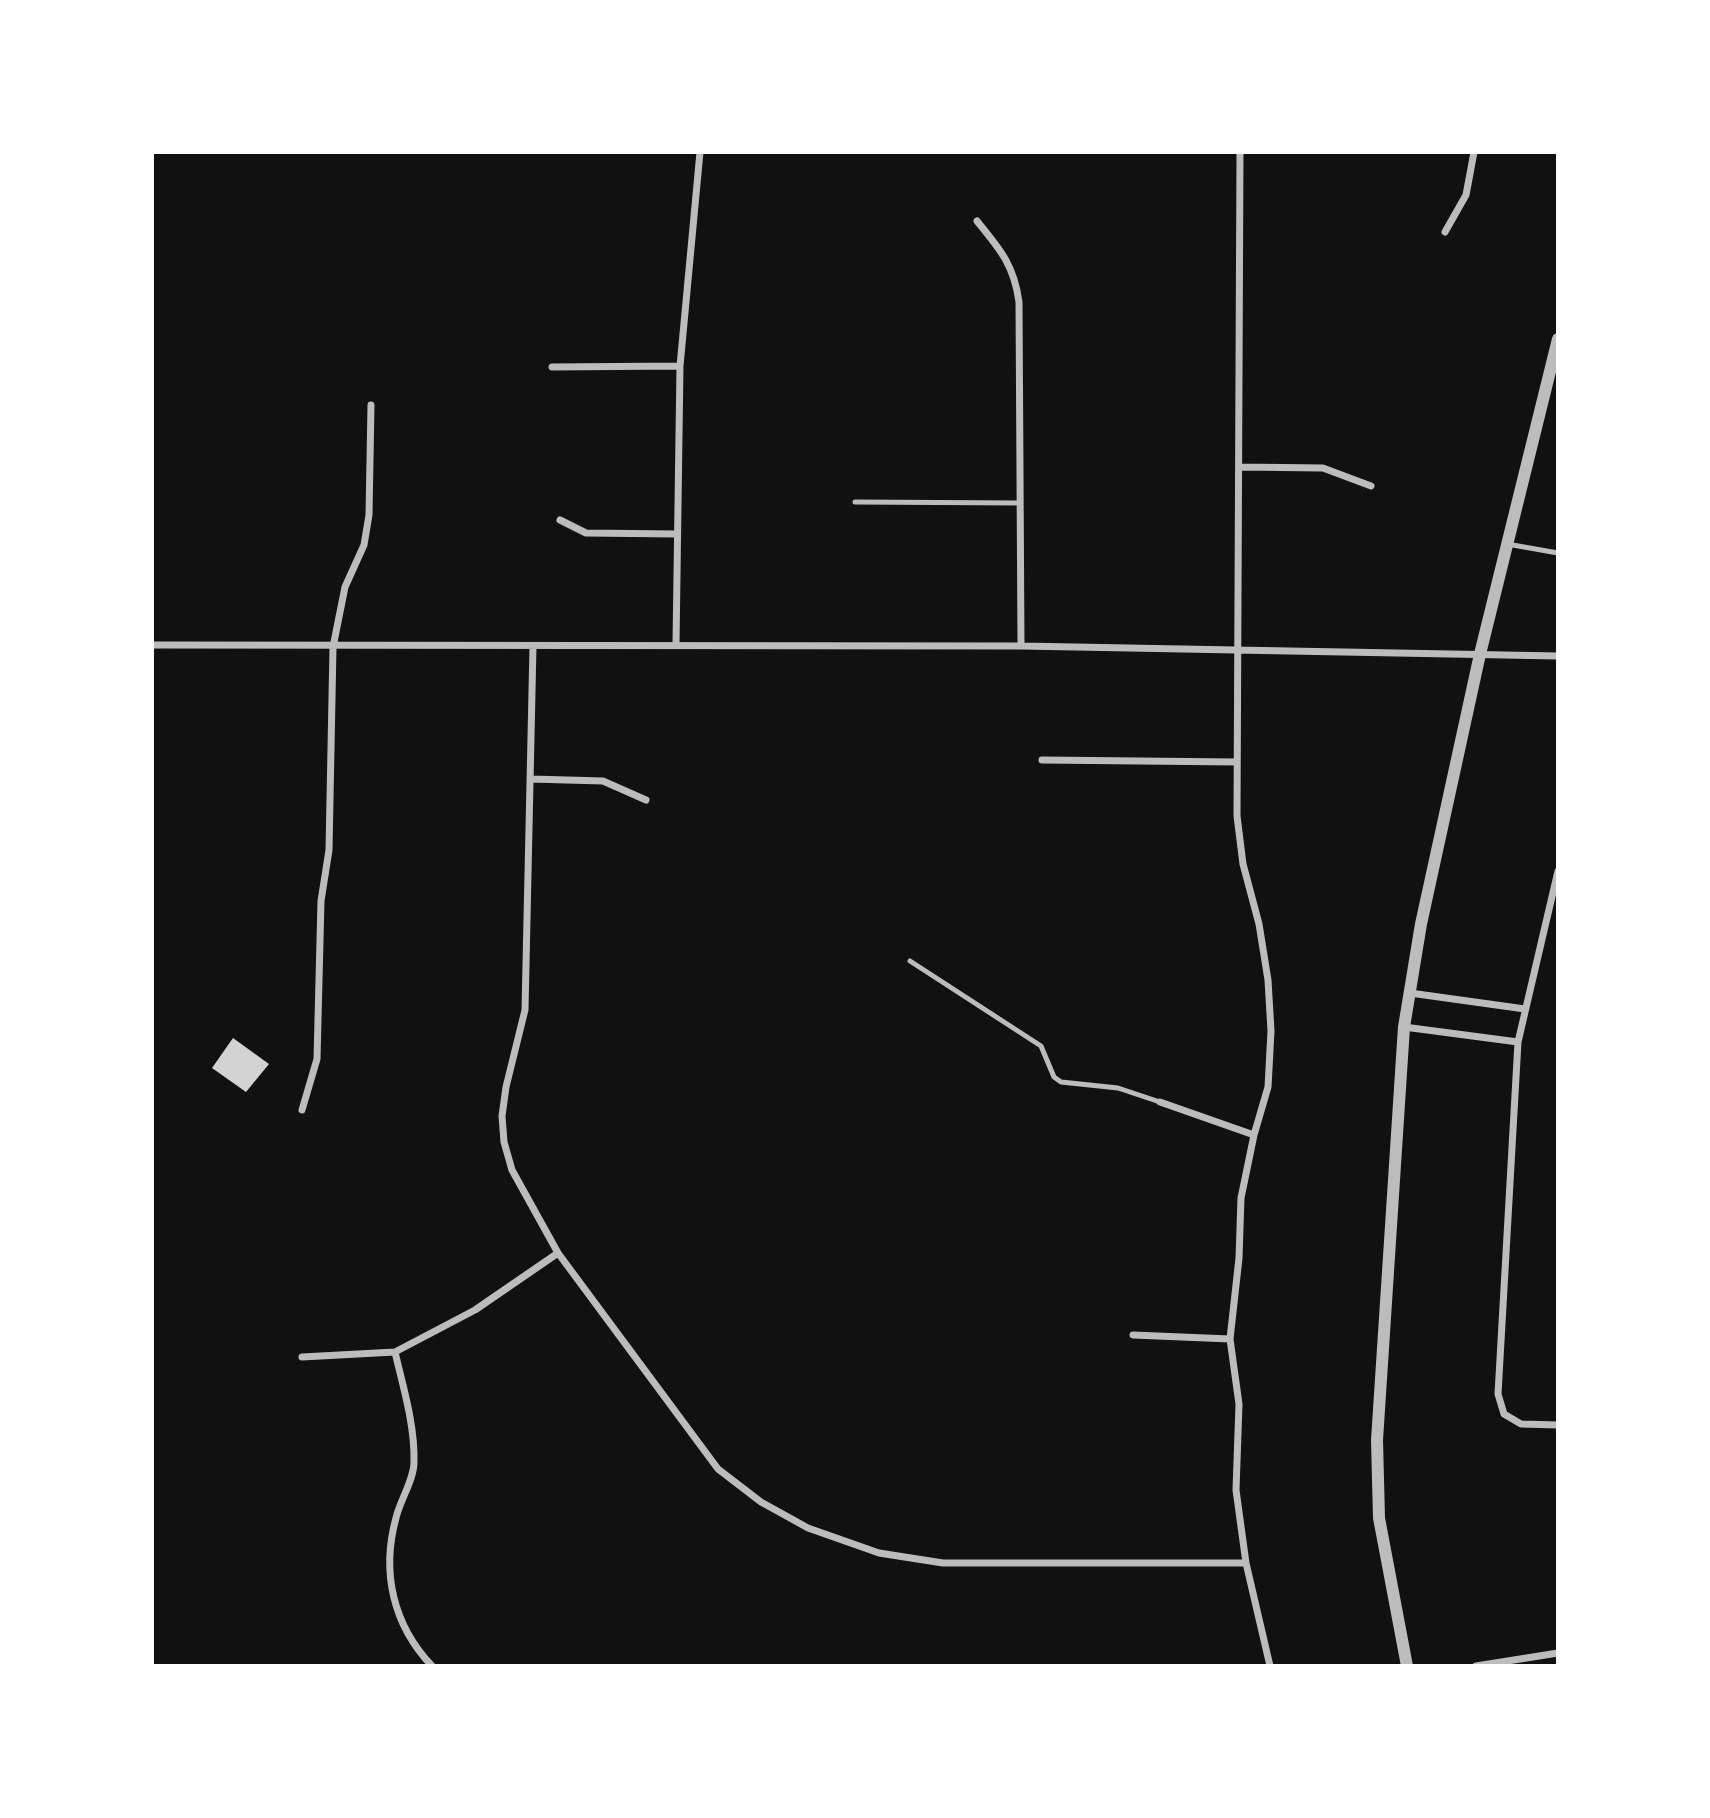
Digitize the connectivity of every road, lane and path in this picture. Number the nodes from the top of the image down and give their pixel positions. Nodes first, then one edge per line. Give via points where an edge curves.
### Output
1 (700, 152) edge
2 (1240, 152) edge
3 (1474, 152) edge
4 (976, 221) dead end
5 (1445, 232) dead end
6 (1558, 338) edge
7 (1555, 362) edge
8 (680, 366) junction
9 (552, 367) dead end
10 (371, 405) dead end
11 (1240, 467) junction
12 (1371, 486) dead end
13 (855, 502) dead end
14 (1020, 503) junction
15 (560, 520) dead end
16 (677, 534) junction
17 (1507, 544) junction
18 (1558, 553) edge
19 (676, 644) junction
20 (152, 645) edge
21 (533, 646) junction
22 (1021, 646) junction
23 (333, 647) junction
24 (1239, 649) junction
25 (1480, 654) junction
26 (1558, 656) edge
27 (1042, 760) dead end
28 (1237, 762) junction
29 (531, 779) junction
30 (646, 800) dead end
31 (1558, 871) edge
32 (910, 961) dead end
33 (1410, 993) junction
34 (1525, 1009) junction
35 (1404, 1027) junction
36 (1518, 1042) junction
37 (1160, 1102) joint
38 (302, 1110) dead end
39 (1254, 1135) junction
40 (558, 1253) junction
41 (1133, 1335) dead end
42 (1230, 1339) junction
43 (395, 1352) junction
44 (302, 1357) dead end
45 (1558, 1425) edge
46 (1246, 1563) junction
47 (1558, 1653) edge
48 (432, 1666) edge
49 (1270, 1666) edge
50 (1407, 1666) edge
51 (1476, 1666) edge

1 - 8 street
2 - 11 street
3 - 5 street via 1465,195
4 - 14 street via 1016,277
6 - 7 street
7 - 17 street
8 - 9 street
8 - 16 street
10 - 23 street via 369,515 364,545 345,587
11 - 12 street via 1323,468
11 - 24 street
13 - 14 lane
14 - 22 street
15 - 16 street via 586,533
16 - 19 street
17 - 18 lane
17 - 25 street
19 - 21 street
19 - 22 street
20 - 23 street
21 - 23 street
21 - 29 street
22 - 24 street
23 - 38 street via 329,850 321,901 317,1059
24 - 25 street
24 - 28 street
25 - 26 street
25 - 33 street
27 - 28 street
28 - 39 street via 1243,864 1259,925 1271,1031 1268,1087
29 - 30 street via 603,781
29 - 40 street via 525,1010 502,1116 512,1170
31 - 34 street
32 - 37 lane via 1041,1046 1054,1077 1061,1082 1118,1088
33 - 34 street
33 - 35 street
34 - 36 street
35 - 36 street
35 - 50 street via 1377,1440 1379,1518
36 - 45 street via 1498,1394 1504,1413 1521,1424
37 - 39 street
39 - 42 street via 1241,1198
40 - 43 street via 475,1310
40 - 46 street via 718,1469 761,1502 808,1528 879,1553 943,1563
41 - 42 street
42 - 46 street via 1239,1404 1236,1490
43 - 44 street
43 - 48 street via 415,1465 395,1519 387,1569 395,1608 415,1648
46 - 49 street
47 - 51 street

